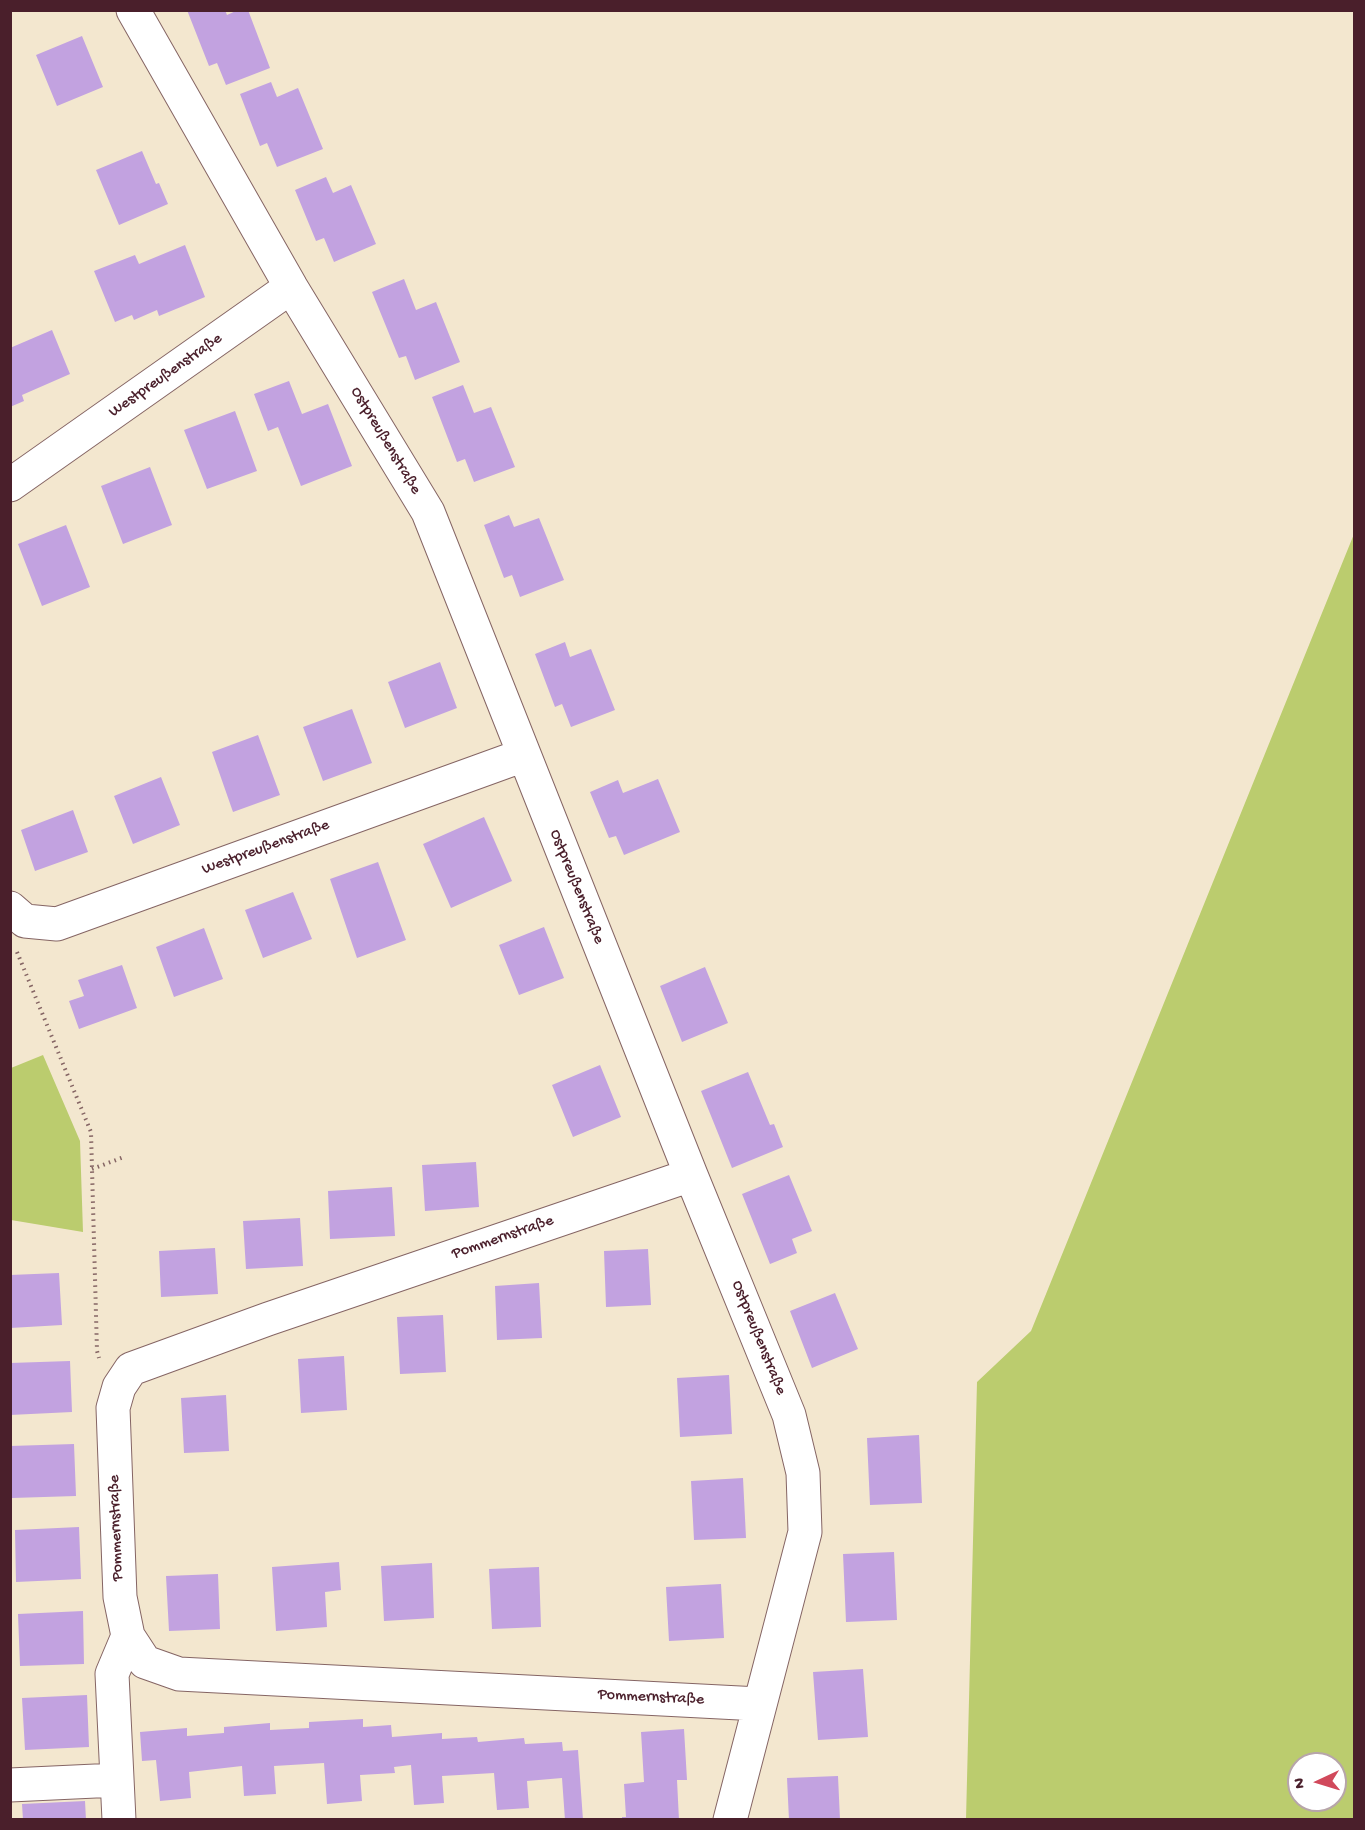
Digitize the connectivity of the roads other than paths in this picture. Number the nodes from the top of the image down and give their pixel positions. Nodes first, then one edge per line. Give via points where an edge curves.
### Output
1 (133, 10) edge
2 (291, 287) junction
3 (10, 485) edge
4 (524, 755) junction
5 (10, 908) edge
6 (691, 1175) junction
7 (128, 1636) junction
8 (759, 1704) junction
9 (117, 1780) junction
10 (10, 1785) edge
11 (119, 1820) edge
12 (730, 1820) edge

1 - 2 street, Ostpreußenstraße
2 - 3 street, Westpreußenstraße
2 - 4 street, Ostpreußenstraße via 428,512
4 - 5 street, Westpreußenstraße via 57,924 25,921
4 - 6 street, Ostpreußenstraße
6 - 7 street, Pommernstraße via 131,1369 119,1387 113,1408 120,1598
6 - 8 street, Ostpreußenstraße via 789,1415 803,1473 804,1532
7 - 8 street, Pommernstraße via 145,1662 179,1674
7 - 9 street via 112,1674
8 - 12 street, Ostpreußenstraße
9 - 10 street
9 - 11 street

